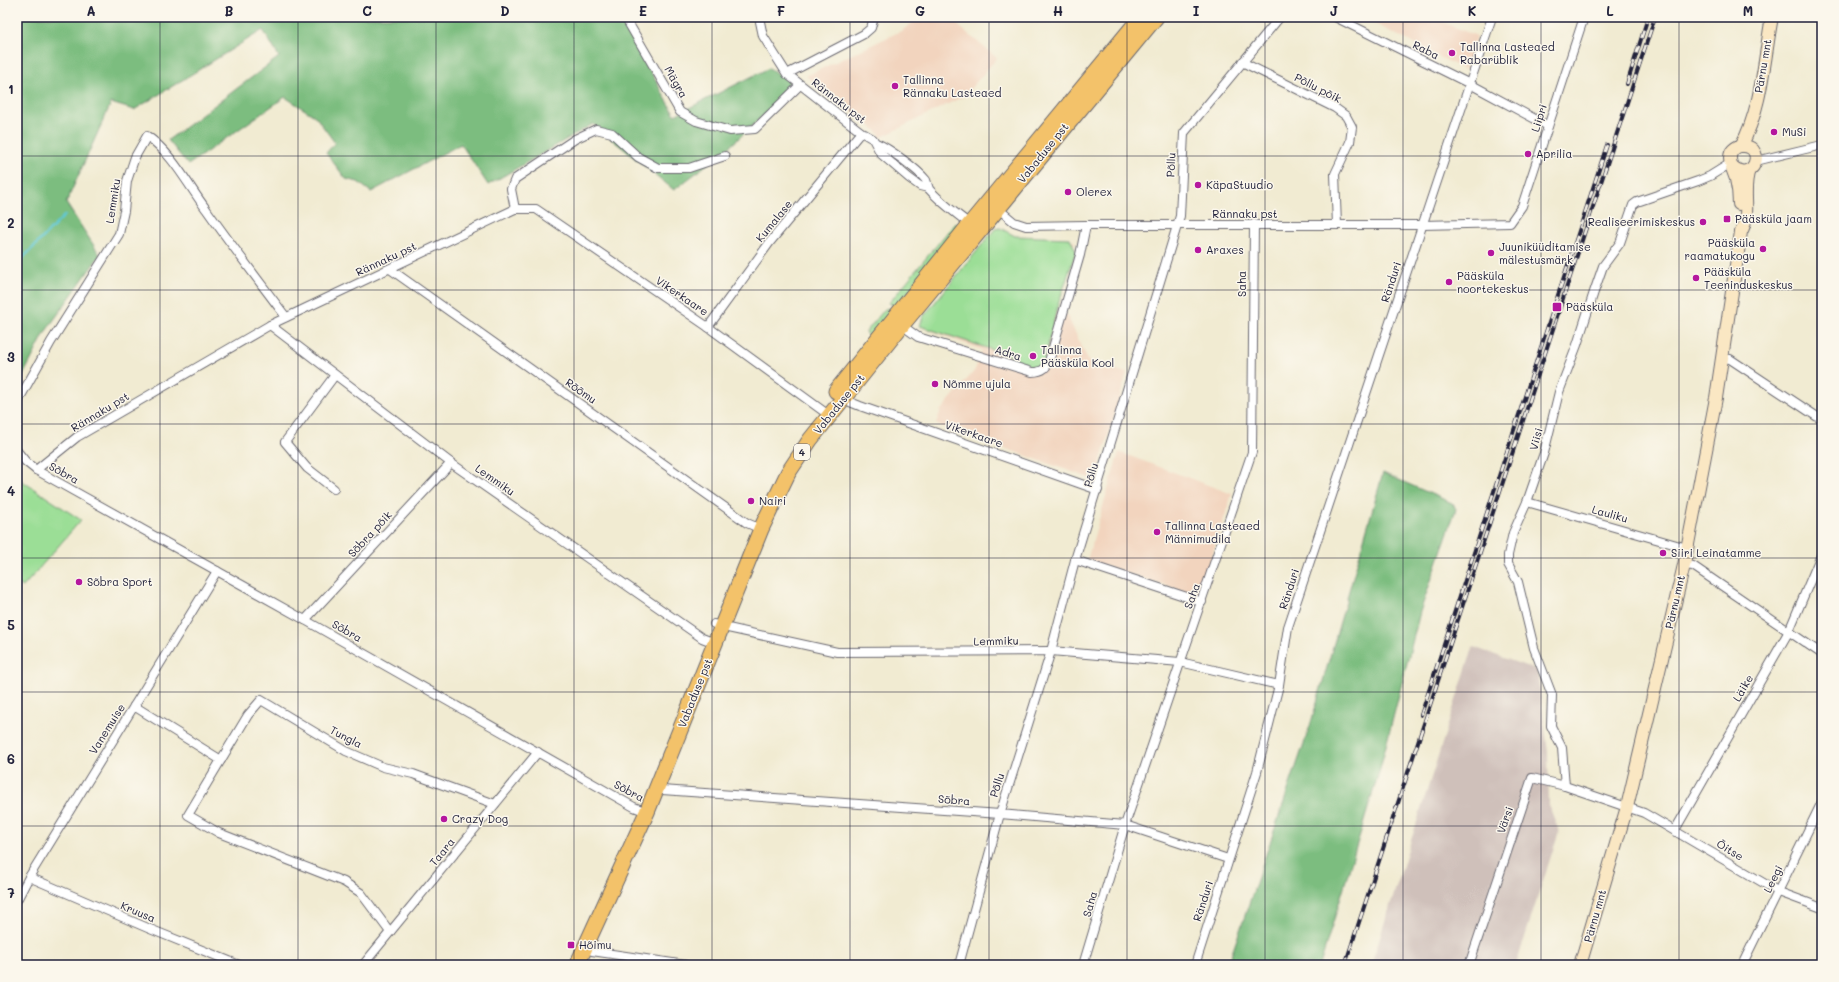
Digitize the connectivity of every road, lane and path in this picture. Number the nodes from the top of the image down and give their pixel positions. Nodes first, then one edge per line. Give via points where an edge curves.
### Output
1 (625, 17) edge
2 (759, 17) edge
3 (874, 17) edge
4 (1141, 17) edge
5 (1156, 17) edge
6 (1280, 17) edge
7 (1335, 17) edge
8 (1492, 17) edge
9 (1584, 17) edge
10 (1772, 17) edge
11 (1242, 62) junction
12 (787, 74) junction
13 (1470, 84) junction
14 (800, 85) junction
15 (1755, 114) junction
16 (1548, 126) junction
17 (755, 129) joint
18 (861, 132) junction
19 (1822, 145) edge
20 (1741, 146) junction
21 (725, 156) dead end
22 (1753, 161) junction
23 (1731, 164) junction
24 (994, 204) junction
25 (515, 209) junction
26 (1510, 223) joint
27 (1254, 224) junction
28 (1086, 225) junction
29 (1177, 225) junction
30 (1337, 225) junction
31 (1422, 225) junction
32 (974, 228) junction
33 (1740, 232) junction
34 (390, 269) junction
35 (286, 317) junction
36 (898, 322) junction
37 (270, 325) junction
38 (708, 327) junction
39 (1723, 358) junction
40 (335, 374) junction
41 (844, 397) junction
42 (17, 403) edge
43 (826, 413) junction
44 (1822, 420) edge
45 (17, 451) edge
46 (451, 463) junction
47 (36, 470) junction
48 (334, 490) dead end
49 (1098, 490) junction
50 (1527, 502) junction
51 (757, 527) junction
52 (1687, 548) junction
53 (1822, 553) edge
54 (1075, 560) junction
55 (1684, 565) junction
56 (217, 571) junction
57 (1202, 602) junction
58 (305, 620) junction
59 (718, 625) junction
60 (1789, 631) junction
61 (711, 642) junction
62 (1051, 651) junction
63 (1822, 654) edge
64 (1180, 662) junction
65 (1279, 685) junction
66 (134, 706) junction
67 (538, 752) junction
68 (221, 760) junction
69 (1565, 786) junction
70 (653, 787) junction
71 (1822, 802) edge
72 (495, 804) junction
73 (1627, 807) junction
74 (643, 811) junction
75 (1000, 814) junction
76 (1125, 825) junction
77 (1675, 830) junction
78 (1228, 859) junction
79 (29, 877) junction
80 (1779, 892) junction
81 (17, 900) edge
82 (1822, 908) edge
83 (390, 932) junction
84 (584, 949) junction
85 (239, 965) edge
86 (363, 965) edge
87 (568, 965) edge
88 (577, 965) edge
89 (682, 965) edge
90 (686, 965) edge
91 (959, 965) edge
92 (1083, 965) edge
93 (1195, 965) edge
94 (1468, 965) edge
95 (1580, 965) edge
96 (1742, 965) edge

1 - 17 street, Mägra via 680,112 696,121 730,131
2 - 12 street via 763,36
3 - 12 street via 871,28 864,34
4 - 24 highway, Vabaduse pst / 4
5 - 24 highway, Vabaduse pst / 4
6 - 11 street, Põllu
7 - 13 street, Raba
8 - 13 street
9 - 16 street, Liipri
10 - 15 main road, Pärnu mnt
11 - 29 street, Põllu via 1184,133 1180,216
11 - 30 street, Põllu põik via 1335,108 1346,116 1352,127 1350,142 1335,174
12 - 14 street
13 - 16 street, Raba
13 - 31 street
14 - 17 street, Rännaku pst
14 - 18 street, Rännaku pst
15 - 20 main road, Pärnu mnt
15 - 22 main road, Pärnu mnt
16 - 26 street, Liipri via 1522,206
18 - 32 street, Rännaku pst via 873,139 881,154 920,186 928,188
18 - 38 street, Kumalase via 770,242
19 - 22 street
20 - 22 main road via 1746,146
20 - 23 main road via 1732,151
21 - 25 street via 689,168 658,168 638,157 612,133 596,129 575,139 515,179 511,189
22 - 23 main road via 1742,172
22 - 33 main road, Pärnu mnt via 1746,179 1746,212
23 - 33 main road, Pärnu mnt via 1739,202 1737,224
23 - 50 street, Viisi via 1710,176 1633,205 1620,244 1603,266 1559,392 1544,453
24 - 28 street, Rännaku pst via 1014,222 1026,226
24 - 32 highway, Vabaduse pst / 4
25 - 34 street, Rännaku pst
25 - 38 street, Vikerkaare via 536,209
26 - 31 street, Rännaku pst
27 - 29 street, Rännaku pst
27 - 30 street, Rännaku pst
27 - 57 street, Saha via 1252,452
28 - 29 street, Rännaku pst
28 - 36 street, Adra via 1050,358 1045,369 1040,372 1032,372 918,337
29 - 49 street, Põllu
30 - 31 street, Rännaku pst
31 - 65 street, Ränduri via 1288,627
32 - 36 highway, Vabaduse pst / 4
33 - 39 main road, Pärnu mnt
34 - 35 street, Rännaku pst
34 - 51 street, Rõõmu via 747,523
35 - 37 street, Rännaku pst
35 - 42 street, Lemmiku via 236,252 172,161 158,144 147,136 135,157 127,181 119,234
36 - 41 highway, Vabaduse pst / 4
36 - 43 highway, Vabaduse pst / 4
37 - 40 street, Lemmiku
37 - 47 street, Rännaku pst via 77,437
38 - 43 street, Vikerkaare
39 - 44 street via 1730,359
39 - 52 main road, Pärnu mnt
40 - 46 street, Lemmiku
40 - 48 street via 285,442 307,468
41 - 43 highway, Vabaduse pst / 4
41 - 49 street, Vikerkaare via 860,406
43 - 51 highway, Vabaduse pst / 4
45 - 47 street
46 - 58 street, Sõbra põik
46 - 61 street, Lemmiku
47 - 56 street, Sõbra
49 - 54 street, Põllu
50 - 52 street, Lauliku
50 - 69 street, Viisi via 1509,547 1508,564 1518,582 1534,648 1552,695 1551,726 1562,748
51 - 59 highway, Vabaduse pst / 4
52 - 55 main road, Pärnu mnt
53 - 60 street, Läike
54 - 57 street
54 - 62 street, Põllu
55 - 60 street via 1694,566
55 - 73 main road, Pärnu mnt
56 - 58 street, Sõbra
56 - 66 street, Vanemuise
57 - 64 street, Saha
58 - 67 street, Sõbra
59 - 61 highway, Vabaduse pst / 4
59 - 62 street, Lemmiku via 837,652
60 - 63 street
60 - 77 street, Läike
61 - 70 highway, Vabaduse pst / 4
62 - 64 street, Lemmiku
62 - 75 street, Põllu
64 - 65 street, Lemmiku
64 - 76 street, Saha
65 - 78 street, Ränduri via 1257,772
66 - 68 street
66 - 79 street, Vanemuise
67 - 72 street, Taara
67 - 74 street, Sõbra
68 - 72 street, Tungla via 248,715 261,700 346,752
68 - 83 street, Tungla via 188,815 219,833 344,882 361,893
69 - 73 street, Värsi
69 - 94 street, Värsi via 1532,778
70 - 74 highway, Vabaduse pst / 4
70 - 75 street, Sõbra
71 - 80 street, Leegi
72 - 83 street, Taara
73 - 77 street, Õitse
73 - 95 main road, Pärnu mnt
74 - 84 highway, Vabaduse pst / 4
74 - 87 highway, Vabaduse pst / 4
75 - 76 street, Sõbra
75 - 91 street, Põllu
76 - 78 street, Sõbra
76 - 92 street, Saha
77 - 80 street, Õitse
78 - 93 street, Ränduri
79 - 81 street, Vanemuise
79 - 85 street, Kruusa
80 - 82 street, Õitse
80 - 96 street, Leegi
83 - 86 street, Taara
84 - 88 highway, Vabaduse pst / 4
84 - 89 street
89 - 90 street

